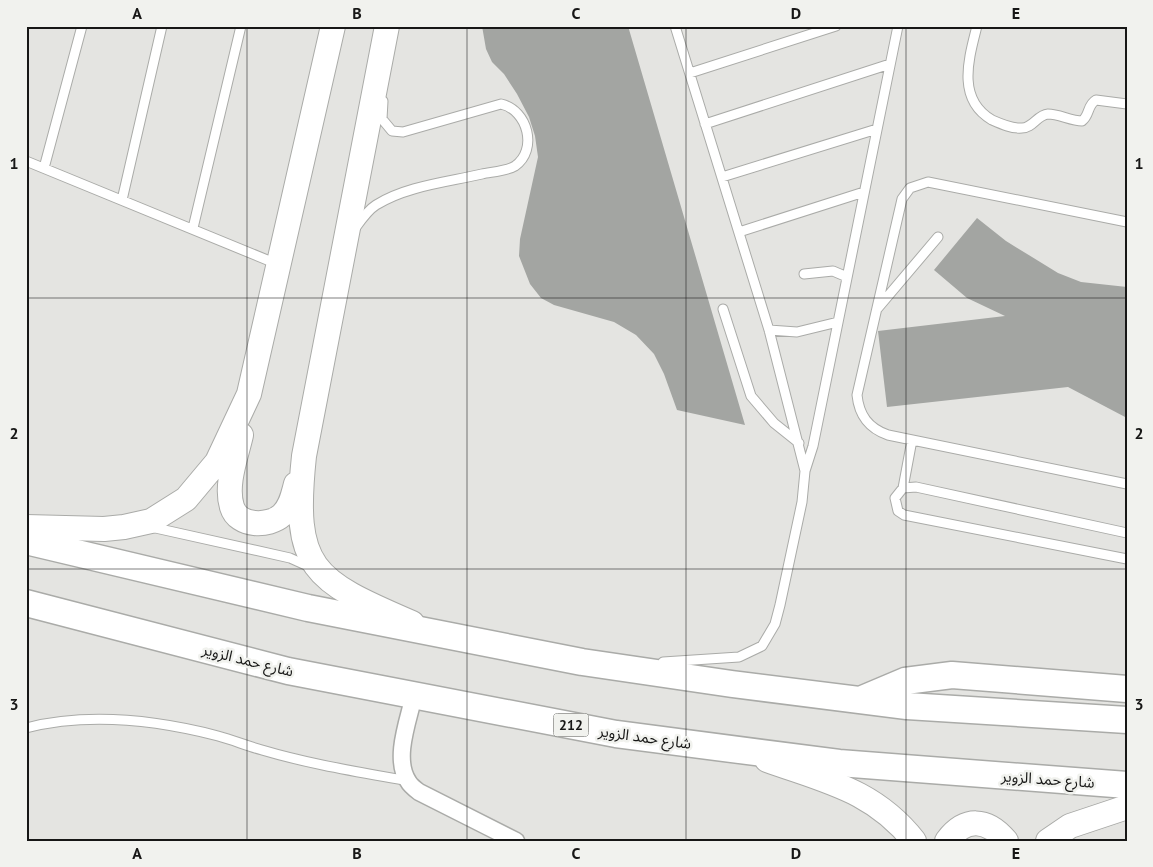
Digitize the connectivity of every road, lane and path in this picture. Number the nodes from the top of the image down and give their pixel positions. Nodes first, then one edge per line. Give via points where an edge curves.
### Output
1 (82, 26) edge
2 (162, 26) edge
3 (241, 26) edge
4 (333, 26) edge
5 (387, 26) edge
6 (675, 26) edge
7 (836, 26) edge
8 (898, 26) edge
9 (977, 26) edge
10 (890, 64) junction
11 (690, 73) junction
12 (1127, 104) edge
13 (705, 124) junction
14 (877, 129) junction
15 (26, 161) edge
16 (44, 168) junction
17 (722, 177) junction
18 (864, 192) junction
19 (122, 200) junction
20 (1127, 222) edge
21 (193, 228) junction
22 (739, 232) junction
23 (938, 237) dead end
24 (345, 242) junction
25 (280, 265) junction
26 (804, 274) dead end
27 (847, 277) junction
28 (723, 309) dead end
29 (877, 309) junction
30 (838, 322) junction
31 (769, 330) junction
32 (249, 394) junction
33 (912, 440) junction
34 (799, 443) junction
35 (304, 456) junction
36 (805, 471) junction
37 (1127, 484) edge
38 (904, 488) junction
39 (138, 524) junction
40 (26, 527) edge
41 (1127, 533) edge
42 (26, 542) edge
43 (1127, 559) edge
44 (320, 571) junction
45 (26, 603) edge
46 (435, 632) junction
47 (582, 662) junction
48 (1127, 689) edge
49 (414, 695) junction
50 (859, 700) junction
51 (1127, 720) edge
52 (26, 728) edge
53 (737, 749) junction
54 (408, 781) junction
55 (1127, 784) edge
56 (1127, 807) edge
57 (516, 841) edge
58 (914, 841) edge
59 (947, 841) edge
60 (1006, 841) edge
61 (1048, 841) edge

1 - 16 lane
2 - 19 lane
3 - 21 lane
4 - 25 main road
5 - 24 main road
5 - 24 lane via 382,119 392,131 403,132 501,104 511,106 522,118 528,139 526,156 513,167 392,197 374,206
6 - 11 lane
7 - 11 lane
8 - 10 lane
9 - 12 lane via 967,69 969,89 981,110 998,123 1023,128 1048,114 1082,121 1096,100
10 - 13 lane
10 - 14 lane
11 - 13 lane
13 - 17 lane
14 - 17 lane
14 - 18 lane
15 - 16 lane
16 - 19 lane
17 - 22 lane
18 - 22 lane
18 - 27 lane
19 - 21 lane
20 - 29 lane via 928,182 916,184 902,199
21 - 25 lane
22 - 31 lane
23 - 29 lane
24 - 35 main road
25 - 32 main road
26 - 27 lane via 833,271
27 - 30 lane
28 - 34 lane via 751,396 774,423
29 - 33 lane via 857,395 858,404 872,427 888,435
30 - 31 lane via 797,332
30 - 36 lane via 814,446
31 - 34 lane
32 - 35 main road via 230,492 232,507 239,518 266,523 282,515 293,497
32 - 39 main road via 226,447 207,477 175,507 151,521
33 - 37 lane
33 - 38 lane
34 - 36 lane
35 - 44 main road via 300,519 306,550
36 - 47 lane via 802,502 780,605 775,624 762,646 739,657 670,662
38 - 41 lane via 916,487
38 - 43 lane via 895,498 898,511 904,515
39 - 40 main road via 82,529
39 - 44 lane via 290,558
42 - 46 main road via 205,585
44 - 46 main road via 350,594
45 - 49 main road, شارع حمد الزوير / 212 via 288,670
46 - 47 main road
47 - 50 main road
48 - 50 main road via 952,674 906,681
49 - 53 main road, شارع حمد الزوير / 212 via 616,734
49 - 54 street via 403,750 402,766
50 - 51 main road
52 - 54 lane via 99,719 161,723 220,736 263,751
53 - 55 main road, شارع حمد الزوير / 212 via 849,764
53 - 58 main road via 860,794 883,809
54 - 57 street via 419,792
56 - 61 main road via 1070,826
59 - 60 main road via 968,823 982,823 998,831

